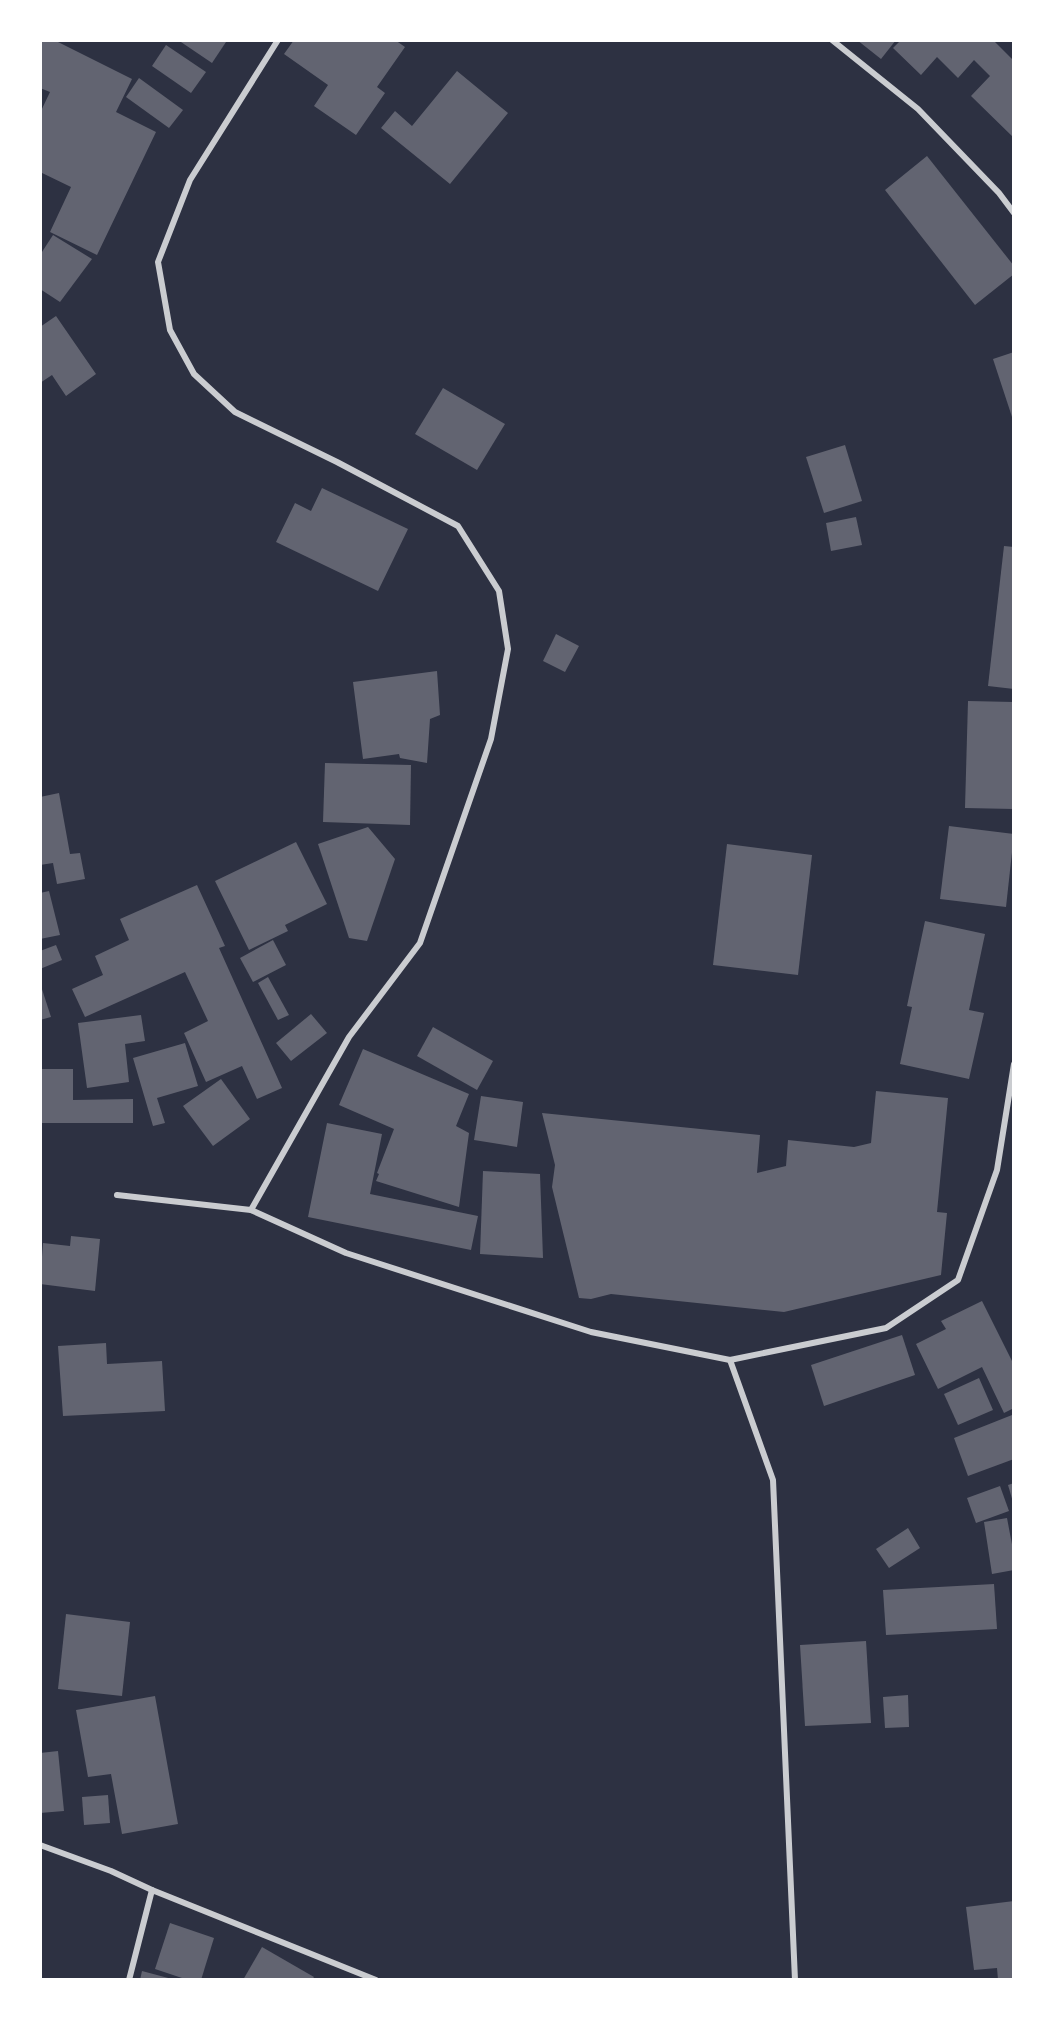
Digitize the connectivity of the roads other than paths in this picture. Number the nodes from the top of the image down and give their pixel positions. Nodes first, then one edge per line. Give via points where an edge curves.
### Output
1 (278, 40) edge
2 (832, 40) edge
3 (1014, 213) edge
4 (1014, 1064) edge
5 (117, 1195) dead end
6 (251, 1210) junction
7 (730, 1360) junction
8 (40, 1845) edge
9 (152, 1890) junction
10 (366, 1978) edge
11 (129, 1980) edge
12 (376, 1980) edge
13 (795, 1980) edge

1 - 6 street via 190,180 158,262 170,330 194,374 235,412 458,526 499,591 508,649 491,739 420,943 349,1037
2 - 3 street via 918,109
4 - 7 street via 997,1170 958,1280 886,1328
5 - 6 street
6 - 7 street via 346,1253 591,1332
7 - 13 street via 773,1480
8 - 9 street
9 - 10 street
9 - 11 street
10 - 12 street

